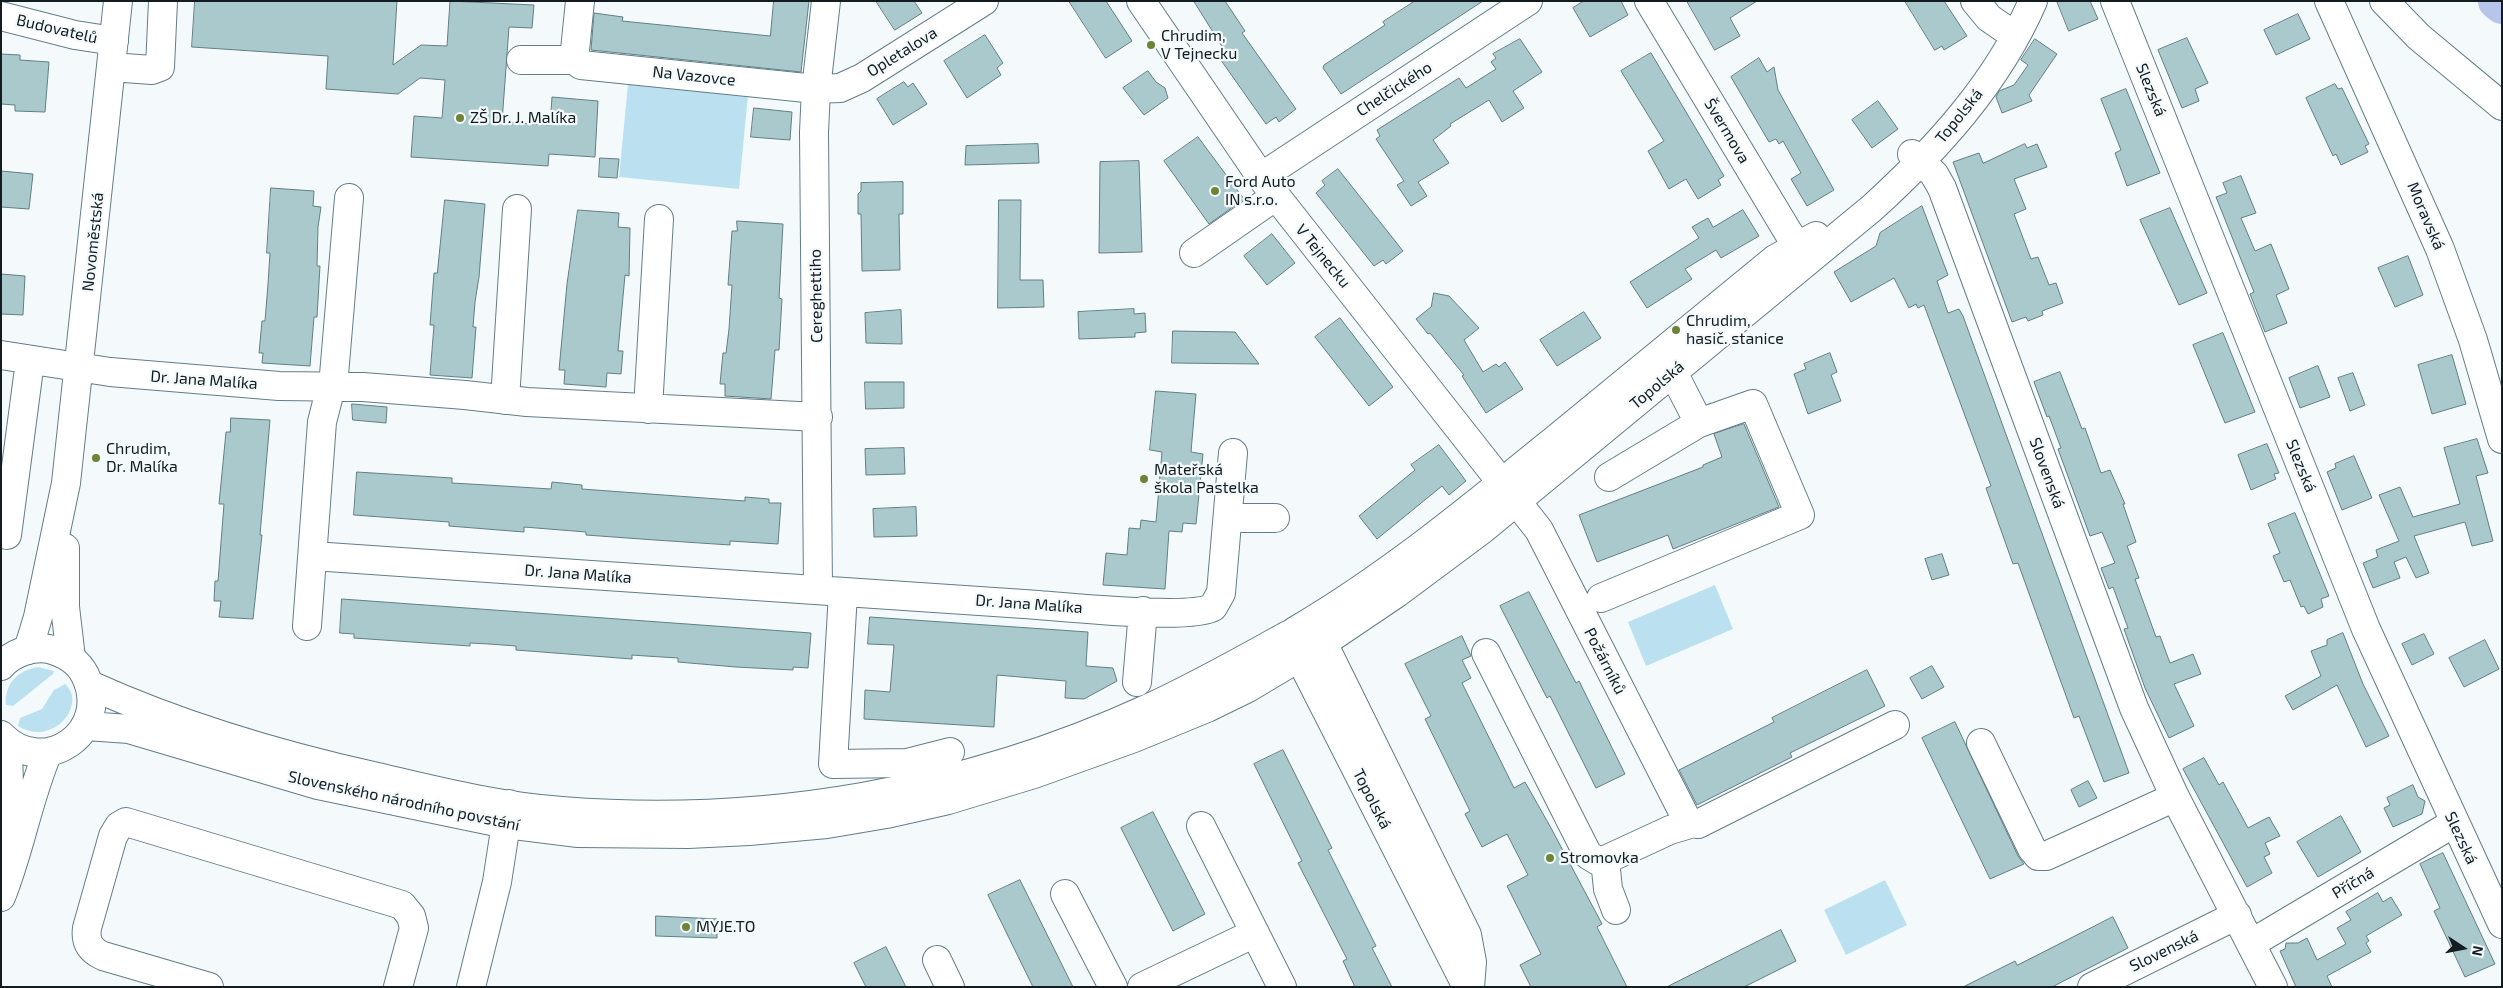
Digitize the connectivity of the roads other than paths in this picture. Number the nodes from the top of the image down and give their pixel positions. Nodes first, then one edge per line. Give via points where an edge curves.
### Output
1 (118, 1) edge
2 (164, 1) edge
3 (580, 1) edge
4 (826, 1) edge
5 (984, 1) edge
6 (1141, 1) edge
7 (1528, 1) edge
8 (1650, 1) edge
9 (1976, 1) edge
10 (2020, 1) edge
11 (2034, 1) edge
12 (2115, 1) edge
13 (2329, 1) edge
14 (2384, 1) edge
15 (1, 16) edge
16 (2006, 29) junction
17 (112, 54) junction
18 (521, 60) dead end
19 (574, 60) junction
20 (816, 89) junction
21 (2502, 106) edge
22 (1917, 158) junction
23 (1269, 187) junction
24 (349, 198) dead end
25 (517, 209) dead end
26 (659, 219) dead end
27 (1194, 253) dead end
28 (1802, 254) junction
29 (1, 355) edge
30 (30, 361) junction
31 (1663, 365) junction
32 (79, 368) junction
33 (329, 388) junction
34 (505, 400) junction
35 (648, 408) junction
36 (818, 417) junction
37 (1699, 423) junction
38 (2502, 439) edge
39 (1233, 452) dead end
40 (1609, 478) dead end
41 (66, 483) junction
42 (1510, 492) junction
43 (1228, 518) junction
44 (1275, 518) dead end
45 (7, 535) dead end
46 (313, 556) junction
47 (831, 591) junction
48 (1601, 598) dead end
49 (1143, 611) junction
50 (307, 626) dead end
51 (1306, 639) junction
52 (28, 650) junction
53 (1486, 653) dead end
54 (71, 658) junction
55 (2, 664) edge
56 (1137, 682) dead end
57 (90, 685) junction
58 (1895, 725) dead end
59 (86, 726) junction
60 (4, 738) edge
61 (1981, 743) dead end
62 (48, 752) junction
63 (950, 752) dead end
64 (2175, 797) junction
65 (508, 814) junction
66 (2454, 823) junction
67 (1690, 824) junction
68 (1201, 826) dead end
69 (1, 859) edge
70 (1605, 860) junction
71 (1066, 894) dead end
72 (1, 898) edge
73 (1616, 910) dead end
74 (2237, 915) junction
75 (2502, 924) edge
76 (1255, 933) junction
77 (2252, 943) junction
78 (936, 960) dead end
79 (210, 987) edge
80 (398, 987) edge
81 (471, 987) edge
82 (950, 987) edge
83 (1113, 987) edge
84 (1142, 987) edge
85 (1282, 987) edge
86 (1468, 987) edge
87 (2092, 987) edge
88 (2273, 987) edge

1 - 17 street, Novoměstská
2 - 17 street, Budovatelů via 160,67 152,70
3 - 19 street
4 - 20 street, Cereghettiho
5 - 20 street, Opletalova via 862,78 840,88
6 - 23 street, V Tejnecku
7 - 23 street, Chelčického
8 - 28 street, Švermova
9 - 16 street via 1989,18
10 - 16 street, Topolská
11 - 22 street, Topolská via 1980,91
12 - 66 street, Slezská via 2366,629
13 - 38 street, Moravská via 2440,249 2473,340
14 - 21 street via 2419,37
15 - 17 street, Budovatelů via 75,35
16 - 22 street, Topolská
17 - 32 street, Novoměstská
18 - 19 street, Na Vazovce
19 - 20 street, Na Vazovce via 581,65
20 - 36 street, Cereghettiho
22 - 28 street, Topolská via 1819,234
22 - 64 street, Slovenská via 1934,174 1942,188 2119,669 2144,733
23 - 27 street, Chelčického
23 - 42 street, V Tejnecku
24 - 33 street via 334,375
25 - 34 street
26 - 35 street
28 - 31 street, Topolská
29 - 30 street, Dr. Jana Malíka
30 - 32 street, Dr. Jana Malíka
30 - 45 street
31 - 37 street via 1678,382
31 - 42 street, Topolská
32 - 33 street, Dr. Jana Malíka
32 - 41 street, Novoměstská
33 - 34 street, Dr. Jana Malíka
33 - 46 street via 322,422
34 - 35 street, Dr. Jana Malíka
35 - 36 street, Dr. Jana Malíka
36 - 47 street, Cereghettiho
37 - 40 street
37 - 48 street via 1754,404 1800,515
39 - 43 street
41 - 52 street, Novoměstská
41 - 54 street, Novoměstská via 65,599
42 - 51 street, Topolská via 1397,594
42 - 67 street, Požárníků via 1541,533
43 - 44 street
43 - 49 street, Dr. Jana Malíka via 1221,593 1213,607 1198,613
46 - 47 street, Dr. Jana Malíka
46 - 50 street
47 - 49 street, Dr. Jana Malíka
47 - 63 street via 833,764 907,763
49 - 56 street
51 - 65 street, Slovenského národního povstání via 1241,692 1134,738 1007,783 895,812 792,828 688,834 578,833
51 - 86 street, Topolská via 1467,935 1472,962
52 - 54 street via 50,650
52 - 55 street
53 - 70 street via 1588,855 1598,861
54 - 57 street via 83,670
57 - 59 street via 93,699
57 - 65 street, Slovenského národního povstání via 188,725 272,752 418,787
58 - 67 street via 1698,824
59 - 62 street via 69,744
59 - 65 street, Slovenského národního povstání via 130,729 318,785
60 - 62 street via 20,749
60 - 69 street via 9,789
61 - 64 street via 2038,856 2046,856
62 - 72 street
64 - 74 street, Slovenská
65 - 81 street via 493,899
66 - 75 street, Slezská
66 - 77 street, Příčná
67 - 70 street
68 - 76 street
70 - 73 street via 1608,889
71 - 83 street
74 - 77 street, Slovenská
74 - 87 street, Slovenská
76 - 84 street
76 - 85 street
77 - 88 street, Slovenská
78 - 82 street
79 - 80 street via 96,953 87,942 87,928 113,836 119,826 131,822 402,905 411,916 414,928

